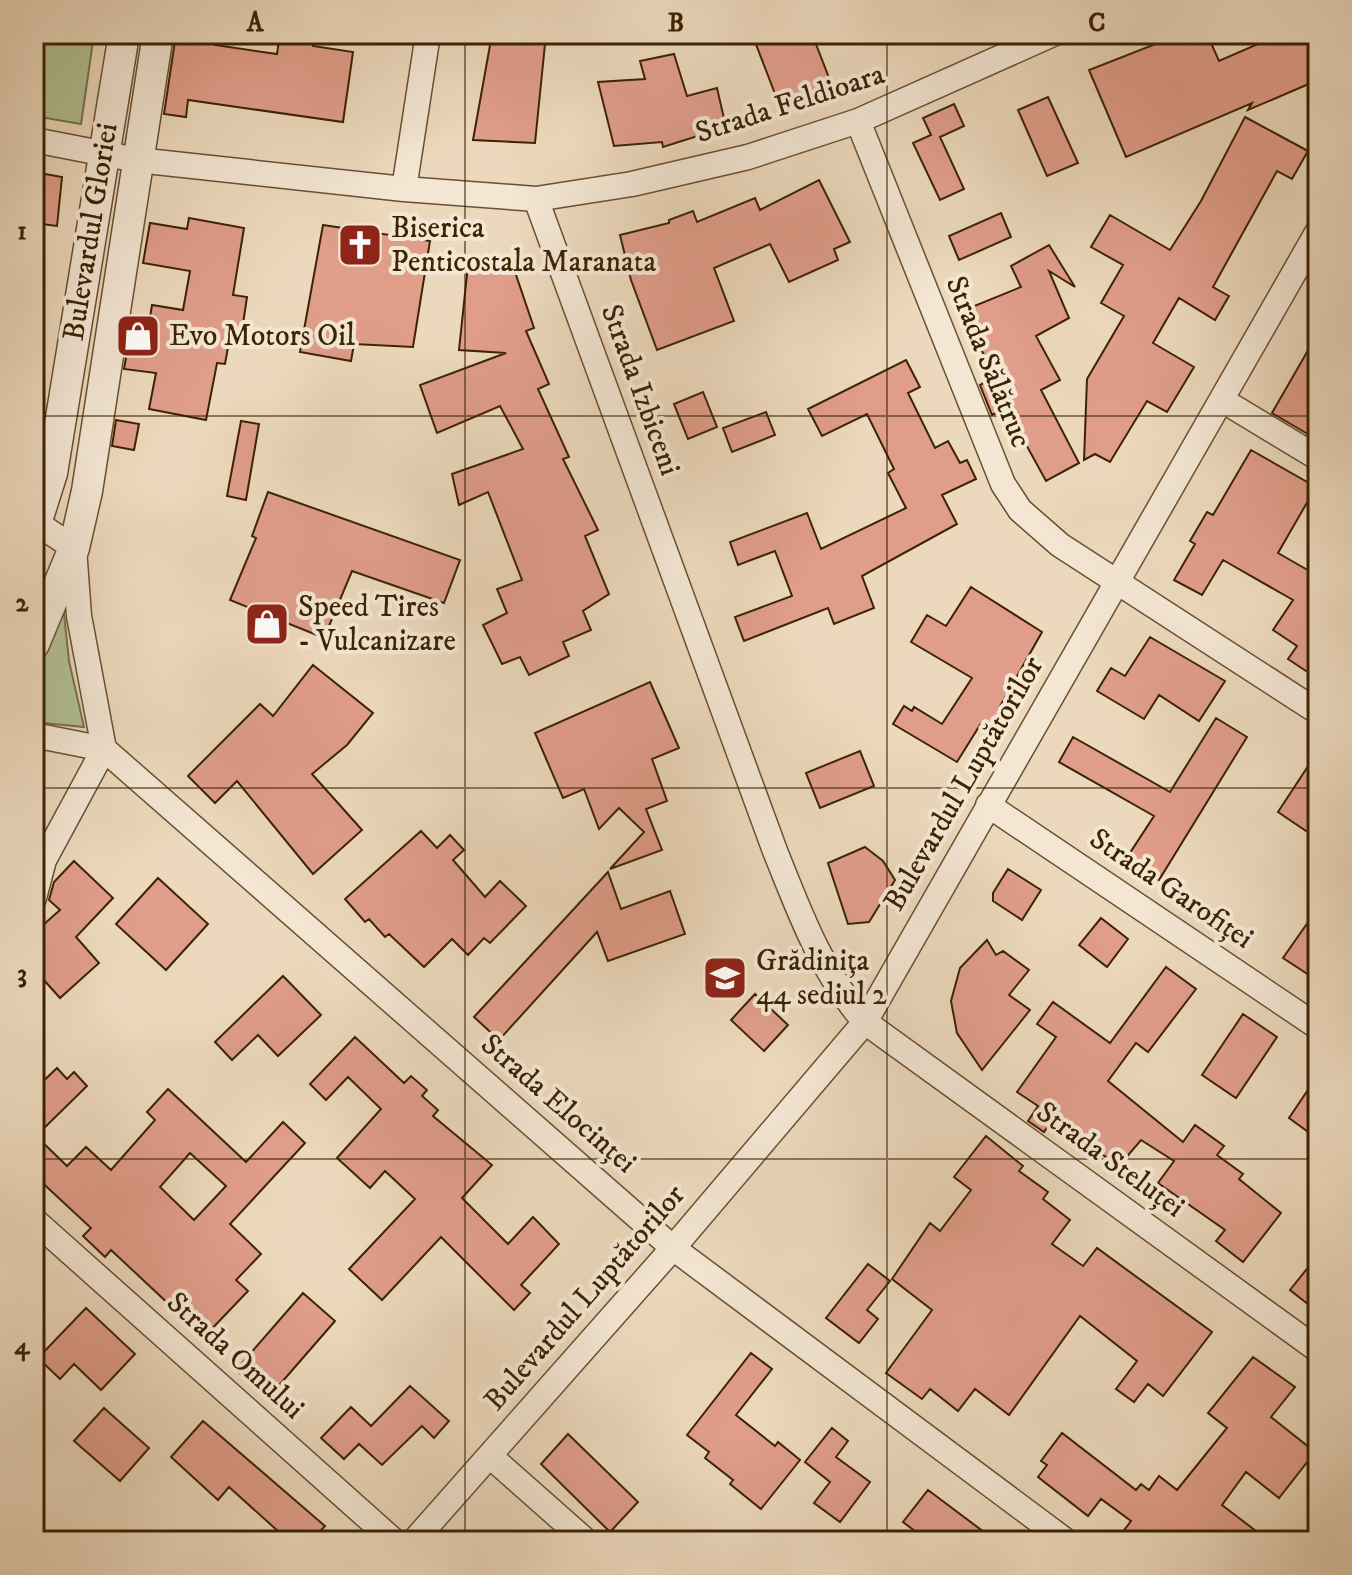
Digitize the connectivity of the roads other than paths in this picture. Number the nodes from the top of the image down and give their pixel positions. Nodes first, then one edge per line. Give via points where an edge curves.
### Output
1 (124, 34) edge
2 (158, 34) edge
3 (428, 34) edge
4 (1053, 34) edge
5 (858, 121) junction
6 (34, 140) edge
7 (103, 154) junction
8 (137, 160) junction
9 (404, 189) junction
10 (536, 199) junction
11 (1318, 231) edge
12 (1222, 400) junction
13 (1318, 458) edge
14 (36, 527) edge
15 (74, 548) junction
16 (1118, 581) junction
17 (34, 644) edge
18 (1318, 712) edge
19 (34, 735) edge
20 (104, 749) junction
21 (988, 805) junction
22 (34, 898) edge
23 (865, 1022) junction
24 (1318, 1027) edge
25 (34, 1220) edge
26 (673, 1248) junction
27 (1318, 1350) edge
28 (490, 1456) junction
29 (394, 1541) edge
30 (414, 1541) edge
31 (586, 1541) edge
32 (1066, 1541) edge

1 - 7 street, Bulevardul Gloriei
2 - 8 street, Bulevardul Gloriei
3 - 9 street
4 - 5 street, Strada Feldioara
5 - 10 street, Strada Feldioara via 748,157
5 - 16 street, Strada Sălătruc via 1003,484 1041,530
6 - 7 street
7 - 8 street
7 - 14 street, Bulevardul Gloriei via 52,473
8 - 9 street
8 - 15 street, Bulevardul Gloriei
9 - 10 street
10 - 23 street, Strada Izbiceni via 797,907 840,994
11 - 12 street, Bulevardul Luptătorilor
12 - 13 street
12 - 16 street, Bulevardul Luptătorilor
14 - 15 street
15 - 17 street, Bulevardul Gloriei
15 - 20 street via 79,616
16 - 18 street, Strada Sălătruc
16 - 21 street, Bulevardul Luptătorilor
19 - 20 street
20 - 22 street via 44,860
20 - 26 street, Strada Elocinței
21 - 23 street, Bulevardul Luptătorilor
21 - 24 street, Strada Garofiței
23 - 26 street, Bulevardul Luptătorilor
23 - 27 street, Strada Steluței
25 - 29 street, Strada Omului
26 - 28 street, Bulevardul Luptătorilor
26 - 32 street, Strada Elocinței
28 - 30 street, Bulevardul Luptătorilor
28 - 31 street

